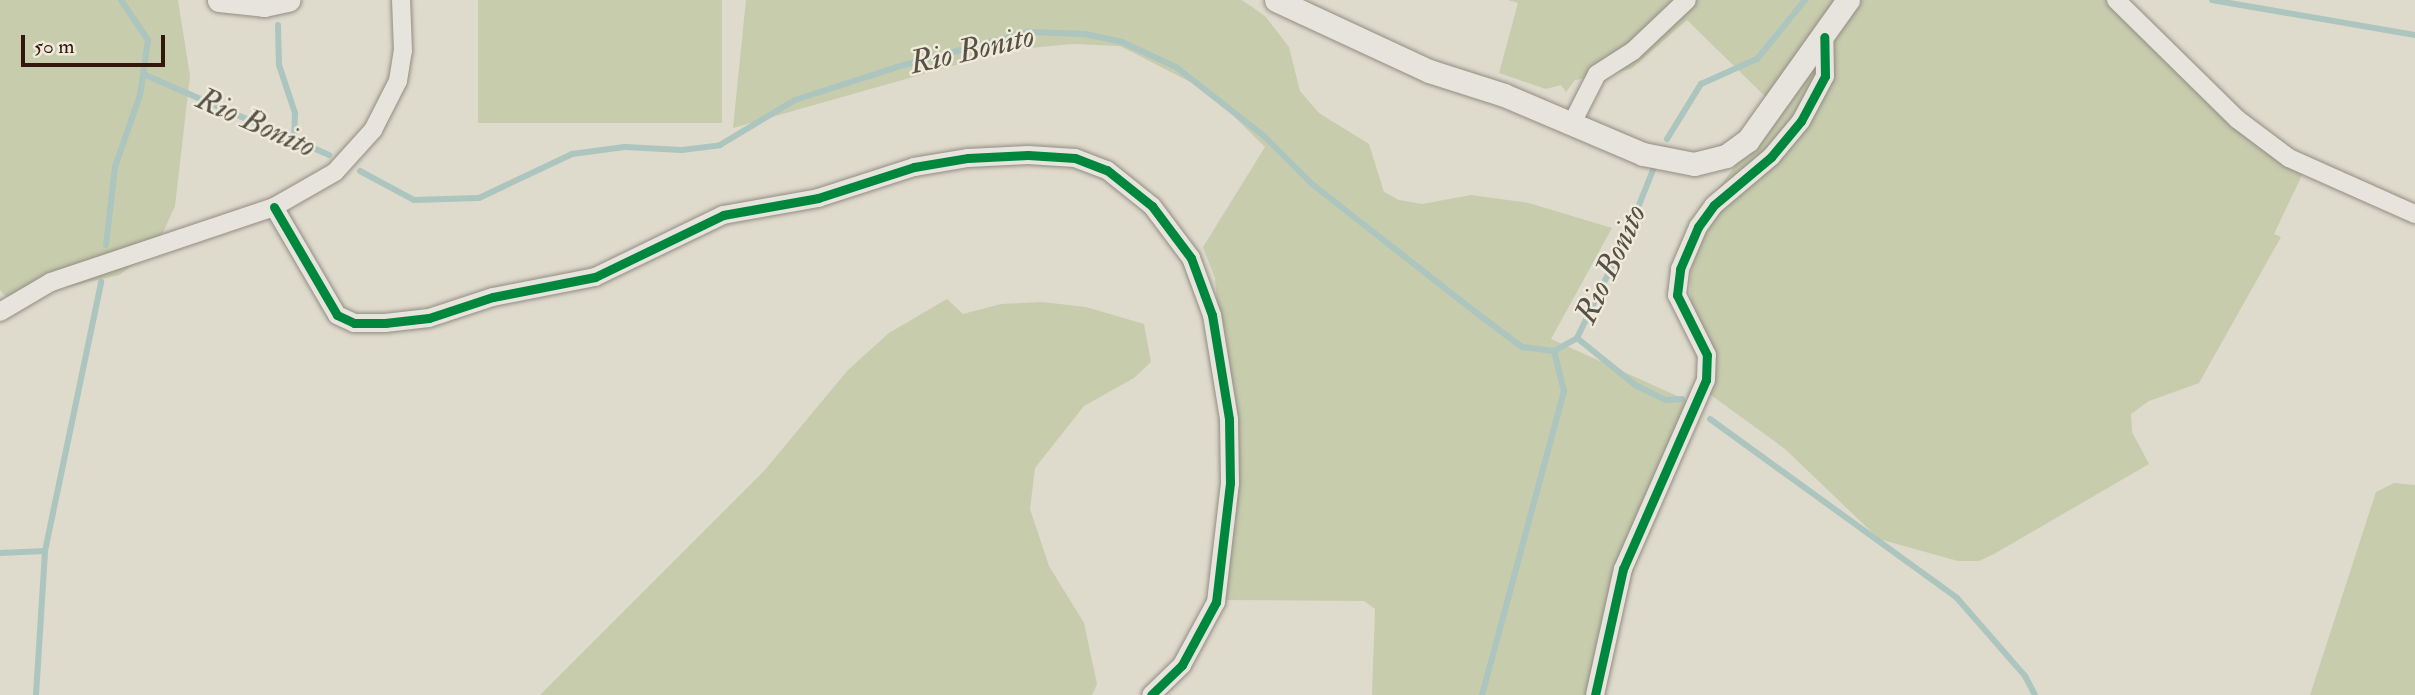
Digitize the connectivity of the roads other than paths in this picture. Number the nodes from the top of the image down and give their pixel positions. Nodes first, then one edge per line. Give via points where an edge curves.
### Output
1 (219, 0) edge
2 (288, 0) edge
3 (401, 0) edge
4 (1276, 0) edge
5 (1687, 0) edge
6 (1848, 0) edge
7 (2116, 0) edge
8 (1824, 37) junction
9 (1572, 125) junction
10 (274, 207) junction
11 (2415, 214) edge
12 (3, 304) edge
13 (1151, 695) edge
14 (1595, 695) edge

1 - 2 street via 264,5
3 - 10 street via 403,51 398,81 373,130 335,172
4 - 9 street via 1429,71
5 - 9 street via 1633,51 1597,74
6 - 8 street
7 - 11 street via 2237,119 2289,158
8 - 9 street via 1748,141 1712,162 1693,164 1643,154
8 - 14 street via 1825,76 1801,121 1771,157 1714,205 1698,227 1680,269 1676,295 1707,355 1706,380 1685,437 1623,569
10 - 12 street via 51,282
10 - 13 street via 337,315 354,323 385,323 429,318 493,296 595,277 723,215 818,198 914,167 1028,155 1075,158 1107,170 1153,205 1191,258 1212,315 1229,419 1230,484 1216,602 1182,665

